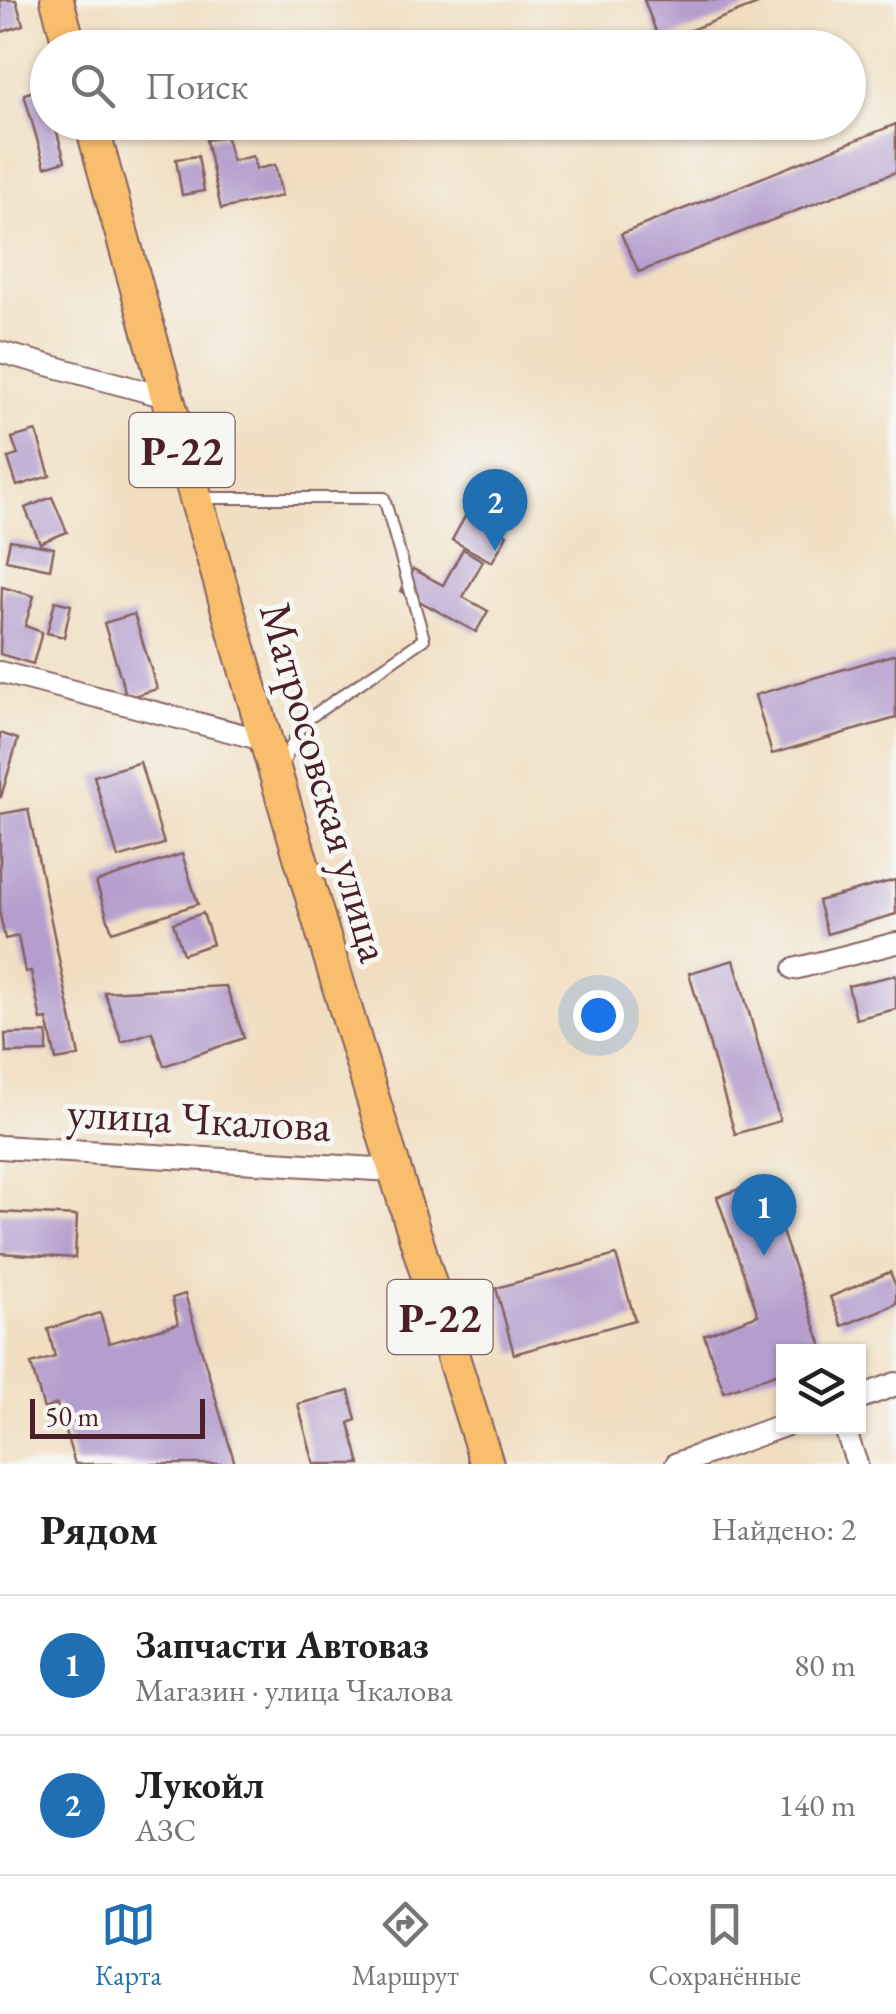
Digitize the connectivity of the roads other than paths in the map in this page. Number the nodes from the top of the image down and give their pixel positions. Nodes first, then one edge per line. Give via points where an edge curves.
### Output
1 (57, 0) edge
2 (65, 30) edge
3 (96, 140) edge
4 (0, 352) edge
5 (166, 397) junction
6 (196, 498) junction
7 (0, 672) edge
8 (267, 741) junction
9 (277, 776) junction
10 (896, 944) edge
11 (794, 969) dead end
12 (0, 1147) edge
13 (393, 1170) junction
14 (896, 1384) edge
15 (866, 1395) edge
16 (776, 1428) edge
17 (847, 1434) edge
18 (487, 1464) edge
19 (677, 1464) edge
20 (857, 1464) edge

1 - 2 highway
3 - 5 highway, Матросовская улица / Р-22
4 - 5 street
5 - 6 highway, Матросовская улица / Р-22
6 - 8 highway, Матросовская улица / Р-22
6 - 9 lane via 384,498 424,639 302,723
7 - 8 street
8 - 9 highway, Матросовская улица / Р-22
9 - 13 highway, Матросовская улица / Р-22
10 - 11 street
12 - 13 street, улица Чкалова
13 - 18 highway, Матросовская улица / Р-22
14 - 15 street
16 - 19 street
17 - 20 street

